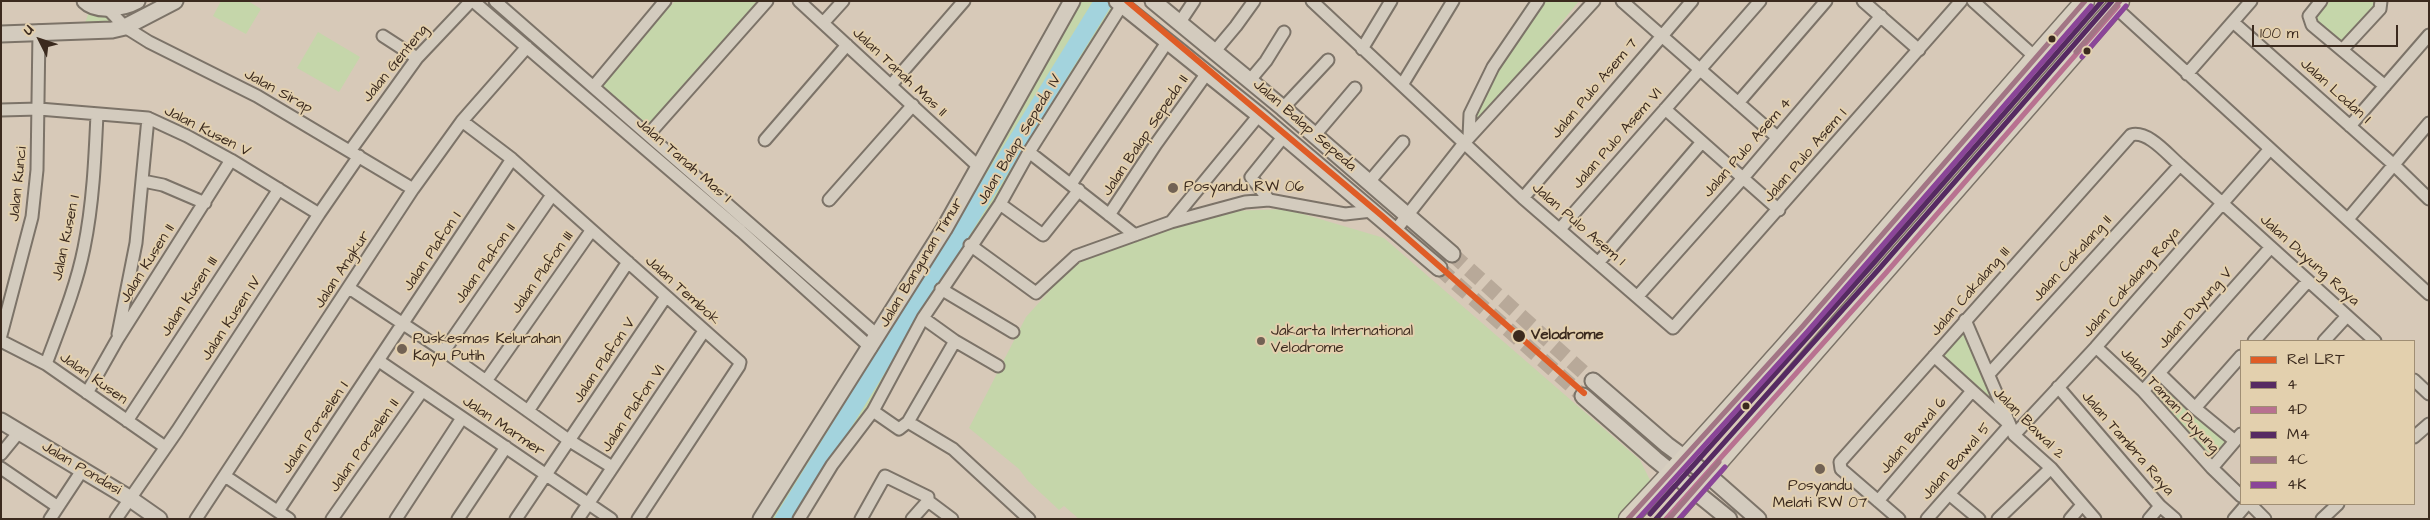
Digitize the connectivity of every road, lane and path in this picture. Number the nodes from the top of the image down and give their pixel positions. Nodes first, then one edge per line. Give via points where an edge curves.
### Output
1 (137, 1) edge
2 (175, 1) edge
3 (472, 1) edge
4 (495, 1) edge
5 (665, 1) edge
6 (767, 1) edge
7 (799, 1) edge
8 (843, 1) edge
9 (964, 1) edge
10 (1072, 1) edge
11 (1153, 1) edge
12 (1194, 1) edge
13 (1254, 1) edge
14 (1312, 1) edge
15 (1392, 1) edge
16 (1453, 1) edge
17 (1538, 1) edge
18 (1594, 1) edge
19 (1622, 1) edge
20 (1692, 1) edge
21 (1760, 1) edge
22 (1826, 1) edge
23 (1863, 1) edge
24 (1961, 1) edge
25 (1973, 1) edge
26 (2085, 1) edge
27 (2251, 1) edge
28 (2321, 1) edge
29 (2381, 1) edge
30 (87, 3) edge
31 (1119, 3) edge
32 (2118, 4) edge
33 (1326, 6) edge
34 (107, 8) junction
35 (1881, 16) junction
36 (1180, 22) junction
37 (2233, 22) junction
38 (823, 23) junction
39 (125, 27) junction
40 (39, 31) junction
41 (79, 32) junction
42 (1284, 32) dead end
43 (1, 34) edge
44 (1660, 35) junction
45 (383, 36) dead end
46 (2429, 36) edge
47 (1168, 41) junction
48 (847, 45) junction
49 (527, 47) junction
50 (1362, 49) junction
51 (2342, 49) junction
52 (1919, 50) junction
53 (1215, 51) junction
54 (2035, 57) junction
55 (416, 58) junction
56 (1328, 60) dead end
57 (1699, 69) junction
58 (1204, 70) junction
59 (2187, 74) junction
60 (1250, 80) junction
61 (891, 85) junction
62 (1402, 85) junction
63 (594, 86) junction
64 (2385, 86) junction
65 (1355, 88) dead end
66 (1738, 103) junction
67 (913, 105) junction
68 (1283, 108) junction
69 (39, 109) junction
70 (1665, 109) junction
71 (1, 110) edge
72 (98, 114) junction
73 (1259, 115) junction
74 (148, 118) junction
75 (462, 121) junction
76 (2429, 123) edge
77 (2350, 126) junction
78 (649, 134) junction
79 (1315, 135) junction
80 (1284, 136) junction
81 (1777, 137) junction
82 (1467, 139) junction
83 (765, 140) dead end
84 (2125, 140) joint
85 (1403, 142) dead end
86 (1702, 142) junction
87 (2270, 149) junction
88 (1029, 152) junction
89 (354, 153) junction
90 (512, 159) junction
91 (231, 160) junction
92 (2180, 164) junction
93 (2394, 165) junction
94 (978, 167) junction
95 (1743, 178) junction
96 (143, 181) junction
97 (1369, 182) junction
98 (1075, 187) junction
99 (279, 188) junction
100 (413, 189) junction
101 (552, 195) junction
102 (1523, 198) junction
103 (2429, 199) edge
104 (829, 200) dead end
105 (1269, 200) junction
106 (205, 203) junction
107 (2222, 203) junction
108 (1000, 204) junction
109 (1779, 210) junction
110 (1372, 211) junction
111 (319, 214) junction
112 (1109, 215) junction
113 (1408, 216) junction
114 (2348, 219) junction
115 (1172, 222) junction
116 (1560, 229) junction
117 (1395, 230) junction
118 (590, 231) junction
119 (1884, 232) junction
120 (1135, 235) junction
121 (970, 245) junction
122 (2271, 247) junction
123 (1905, 251) junction
124 (1452, 254) tunnel mouth
125 (628, 262) junction
126 (1598, 262) junction
127 (1440, 268) tunnel mouth
128 (2308, 281) junction
129 (349, 288) junction
130 (941, 289) junction
131 (2429, 294) edge
132 (1637, 297) junction
133 (665, 298) junction
134 (2347, 316) junction
135 (923, 318) junction
136 (1965, 320) junction
137 (403, 324) junction
138 (1673, 328) joint
139 (704, 331) junction
140 (1013, 332) dead end
141 (1, 336) edge
142 (117, 340) junction
143 (2255, 340) edge
144 (2325, 340) edge
145 (2374, 340) edge
146 (1, 341) edge
147 (955, 341) junction
148 (874, 342) junction
149 (2096, 347) junction
150 (444, 350) junction
151 (1934, 356) junction
152 (2240, 357) edge
153 (378, 361) junction
154 (46, 364) junction
155 (998, 366) dead end
156 (2159, 373) junction
157 (1989, 374) junction
158 (486, 381) junction
159 (1593, 381) tunnel mouth
160 (2415, 381) edge
161 (2058, 387) junction
162 (422, 391) junction
163 (1972, 391) junction
164 (2143, 391) junction
165 (87, 393) junction
166 (2429, 394) edge
167 (1583, 396) tunnel mouth
168 (2195, 408) junction
169 (528, 411) junction
170 (873, 411) junction
171 (462, 418) junction
172 (1, 421) edge
173 (127, 421) junction
174 (908, 422) junction
175 (2429, 424) edge
176 (2012, 430) junction
177 (19, 432) junction
178 (2415, 436) edge
179 (2238, 438) edge
180 (570, 441) junction
181 (506, 447) junction
182 (165, 448) junction
183 (1, 454) edge
184 (1684, 458) junction
185 (612, 467) junction
186 (1, 468) edge
187 (2051, 468) junction
188 (2212, 468) junction
189 (83, 469) junction
190 (1672, 472) junction
191 (546, 474) junction
192 (1708, 475) junction
193 (225, 476) junction
194 (1695, 490) junction
195 (1949, 494) junction
196 (2240, 495) edge
197 (129, 498) junction
198 (928, 501) junction
199 (1878, 501) junction
200 (588, 504) junction
201 (2082, 505) junction
202 (2248, 505) edge
203 (2250, 505) edge
204 (2337, 505) edge
205 (2160, 506) junction
206 (58, 507) junction
207 (278, 511) junction
208 (768, 516) edge
209 (50, 519) edge
210 (116, 519) edge
211 (159, 519) edge
212 (196, 519) edge
213 (289, 519) edge
214 (332, 519) edge
215 (396, 519) edge
216 (458, 519) edge
217 (516, 519) edge
218 (578, 519) edge
219 (611, 519) edge
220 (638, 519) edge
221 (799, 519) edge
222 (861, 519) edge
223 (912, 519) edge
224 (952, 519) edge
225 (1029, 519) edge
226 (1628, 519) edge
227 (1669, 519) edge
228 (1730, 519) edge
229 (1758, 519) edge
230 (1899, 519) edge
231 (1927, 519) edge
232 (1979, 519) edge
233 (1998, 519) edge
234 (2070, 519) edge
235 (2095, 519) edge
236 (2149, 519) edge
237 (2175, 519) edge
238 (2234, 519) edge
239 (2264, 519) edge
240 (2322, 519) edge

1 - 34 main road via 119,8
2 - 39 main road
3 - 49 street, Jalan Tanah Mas I
3 - 55 street, Jalan Genteng
4 - 63 street, Jalan Tanah Mas I
5 - 63 street
6 - 78 street
7 - 38 street, Jalan Tanah Mas II
8 - 38 street
9 - 61 street
10 - 94 main road, Jalan Bangunan Timur
11 - 36 main road, Jalan Balap Sepeda
12 - 36 street
13 - 53 street
14 - 33 street, Jalan Pulo Asem 1
15 - 50 street
16 - 62 street
17 - 82 street via 1493,67 1470,114
18 - 82 street
19 - 44 street
20 - 44 street, Jalan Pulo Asem 7
21 - 57 street, Jalan Pulo Asem VI
22 - 66 street
23 - 35 street
24 - 52 street, Jalan Pulo Asem I
25 - 54 street
26 - 54 main road
27 - 37 street
28 - 51 street via 2311,13 2310,22
29 - 51 street via 2380,8
30 - 34 main road
30 - 41 main road via 87,20
31 - 47 main road, Jalan Balap Sepeda
31 - 88 street, Jalan Balap Sepeda IV
32 - 59 street
32 - 123 main road
33 - 50 street, Jalan Pulo Asem 1
34 - 39 street, Jalan Sirap
35 - 52 street
35 - 81 street, Jalan Pulo Asem 4
36 - 53 main road, Jalan Balap Sepeda
37 - 59 street
37 - 77 street, Jalan Lodan I
38 - 48 street, Jalan Tanah Mas II
39 - 41 main road
39 - 89 street, Jalan Sirap via 257,96
40 - 41 main road
40 - 43 main road
40 - 69 street, Jalan Kunci
42 - 60 street
44 - 57 street
44 - 102 street, Jalan Pulo Asem 7
45 - 55 street
46 - 64 street
47 - 58 main road, Jalan Balap Sepeda
47 - 98 street
48 - 61 street, Jalan Tanah Mas II
48 - 83 street
49 - 75 street, Jalan Angkur
49 - 148 street, Jalan Tanah Mas I
50 - 62 street, Jalan Pulo Asem 1
51 - 64 street
52 - 109 street, Jalan Pulo Asem I
53 - 58 main road
53 - 60 main road, Jalan Balap Sepeda
54 - 119 main road
55 - 89 street, Jalan Genteng
56 - 68 street
57 - 66 street
57 - 70 street, Jalan Pulo Asem VI
58 - 73 main road, Jalan Balap Sepeda
58 - 112 street, Jalan Balap Sepeda II
59 - 87 street
60 - 68 main road, Jalan Balap Sepeda
61 - 67 street, Jalan Tanah Mas II
62 - 82 street, Jalan Pulo Asem 1
63 - 78 street, Jalan Tanah Mas I
64 - 77 street
65 - 79 street
66 - 81 street
67 - 94 street, Jalan Tanah Mas II
67 - 104 street
68 - 79 main road, Jalan Balap Sepeda
69 - 71 street, Jalan Kusen V
69 - 72 street, Jalan Kusen V
69 - 141 street, Jalan Kunci via 38,170 32,217
70 - 86 street
70 - 116 street, Jalan Pulo Asem VI
72 - 74 street, Jalan Kusen V
72 - 154 street, Jalan Kusen I via 92,202 84,248 71,296
73 - 80 main road, Jalan Balap Sepeda
73 - 115 street
74 - 91 street, Jalan Kusen V
74 - 96 street, Jalan Kusen II
75 - 90 street, Jalan Tembok
75 - 100 street, Jalan Angkur
76 - 93 street
77 - 93 street, Jalan Lodan I
78 - 148 street, Jalan Tanah Mas I
79 - 97 main road, Jalan Balap Sepeda
80 - 105 street via 1251,177
80 - 110 main road, Jalan Balap Sepeda
81 - 95 street, Jalan Pulo Asem 4
82 - 102 street, Jalan Pulo Asem 1
82 - 113 street
84 - 92 street, Jalan Duyung Raya via 2131,135 2142,134
84 - 136 street, Jalan Cakalang III
85 - 97 street
86 - 95 street
86 - 126 street
87 - 107 street, Jalan Cakalang Raya
87 - 114 street
88 - 98 street
88 - 108 street, Jalan Balap Sepeda IV
89 - 100 street, Jalan Sirap
89 - 111 street, Jalan Kusen IV
90 - 101 street, Jalan Tembok
90 - 137 street, Jalan Plafon I
91 - 99 street, Jalan Kusen V
91 - 106 street, Jalan Kusen II
92 - 107 street, Jalan Duyung Raya
92 - 157 street, Jalan Cakalang II
93 - 103 street, Jalan Lodan I
93 - 114 street
94 - 148 main road, Jalan Bangunan Timur
95 - 109 street
95 - 132 street, Jalan Pulo Asem 4
96 - 106 street via 163,185
96 - 142 street, Jalan Kusen II via 136,243
97 - 113 main road, Jalan Balap Sepeda
98 - 108 street via 1043,235
98 - 112 street
99 - 111 street, Jalan Kusen V
99 - 173 street, Jalan Kusen III
100 - 129 street, Jalan Angkur
101 - 118 street, Jalan Tembok
101 - 150 street, Jalan Plafon II
102 - 116 street, Jalan Pulo Asem 1
105 - 110 street via 1344,214
105 - 115 street via 1245,202
106 - 142 street, Jalan Kusen II
107 - 122 street, Jalan Duyung Raya
107 - 149 street, Jalan Cakalang Raya
108 - 121 street, Jalan Balap Sepeda IV
109 - 138 street, Jalan Pulo Asem I
110 - 117 main road, Jalan Balap Sepeda
111 - 182 street, Jalan Kusen IV
112 - 120 street
113 - 117 street
113 - 124 main road, Jalan Balap Sepeda
114 - 131 street
115 - 120 street
116 - 126 street, Jalan Pulo Asem 1
117 - 127 main road, Jalan Balap Sepeda
118 - 125 street, Jalan Tembok
118 - 158 street, Jalan Plafon III
119 - 123 main road
119 - 184 main road
120 - 121 street via 1076,256 1036,294
121 - 130 street, Jalan Balap Sepeda IV
122 - 128 street, Jalan Duyung Raya
122 - 156 street, Jalan Duyung V
123 - 192 main road
125 - 133 street, Jalan Tembok
125 - 169 street
126 - 132 street, Jalan Pulo Asem 1
128 - 134 street, Jalan Duyung Raya
128 - 143 street
129 - 137 street
129 - 193 street, Jalan Angkur
130 - 135 street, Jalan Balap Sepeda IV
130 - 140 street
132 - 138 street, Jalan Pulo Asem 1
133 - 139 street, Jalan Tembok
133 - 180 street, Jalan Plafon V
134 - 144 street
134 - 145 street, Jalan Duyung Raya
135 - 147 street
135 - 170 street, Jalan Balap Sepeda IV
136 - 151 street, Jalan Cakalang III
136 - 157 street
137 - 150 street
137 - 153 street, Jalan Plafon I
139 - 185 street, Jalan Plafon VI
139 - 220 street, Jalan Tembok via 740,364
142 - 165 street, Jalan Kusen II
146 - 154 street, Jalan Kusen
147 - 155 street
147 - 174 street
148 - 208 main road, Jalan Bangunan Timur
149 - 161 street, Jalan Cakalang Raya
149 - 164 street, Jalan Taman Duyung
150 - 158 street
151 - 163 street, Jalan Bawal 2
151 - 199 street, Jalan Cakalang III via 1840,463 1841,469
152 - 168 street
153 - 162 street, Jalan Marmer
153 - 207 street, Jalan Porselen I
154 - 165 street, Jalan Kusen
156 - 164 street, Jalan Duyung V
156 - 168 street, Jalan Taman Duyung
157 - 176 street
158 - 169 street
159 - 184 main road
160 - 166 street
161 - 176 street, Jalan Cakalang Raya
161 - 205 street, Jalan Tambra Raya
162 - 171 street, Jalan Marmer
162 - 214 street, Jalan Porselen II
163 - 176 street, Jalan Bawal 2
163 - 199 street, Jalan Bawal 6
164 - 188 street, Jalan Taman Duyung
165 - 173 street, Jalan Kusen
167 - 190 main road
168 - 179 street, Jalan Taman Duyung
169 - 180 street
170 - 174 street via 899,429
170 - 221 street, Jalan Balap Sepeda IV via 832,465
171 - 181 street, Jalan Marmer
171 - 215 street
172 - 177 main road, Jalan Pondasi
173 - 182 street, Jalan Kusen
174 - 225 street via 953,450
175 - 178 street
176 - 187 street, Jalan Bawal 2
176 - 195 street, Jalan Bawal 5
177 - 183 street
177 - 189 main road, Jalan Pondasi
179 - 188 street
180 - 185 street
180 - 191 street, Jalan Plafon V
181 - 191 street, Jalan Marmer
181 - 216 street
182 - 197 street, Jalan Kusen IV
184 - 190 main road
184 - 192 main road
185 - 200 street, Jalan Plafon VI
186 - 206 street
187 - 201 street, Jalan Bawal 2
187 - 233 street
188 - 196 street, Jalan Taman Duyung
189 - 197 main road, Jalan Pondasi
189 - 206 street
190 - 194 main road
190 - 226 main road
191 - 200 street, Jalan Marmer
191 - 217 street, Jalan Plafon V
192 - 194 main road
192 - 229 main road
193 - 207 street
193 - 212 street, Jalan Angkur
194 - 227 main road
194 - 228 main road
195 - 231 street, Jalan Bawal 5
195 - 232 street
197 - 210 street, Jalan Kusen IV
197 - 211 main road, Jalan Pondasi
198 - 222 street via 926,496 885,476
198 - 223 street
198 - 224 street
199 - 230 street
200 - 218 street, Jalan Plafon VI
200 - 219 street, Jalan Marmer
201 - 234 street
201 - 235 street, Jalan Bawal 2
202 - 238 street
203 - 239 street
204 - 240 street
205 - 236 street
205 - 237 street, Jalan Tambra Raya
206 - 209 street
207 - 213 street

